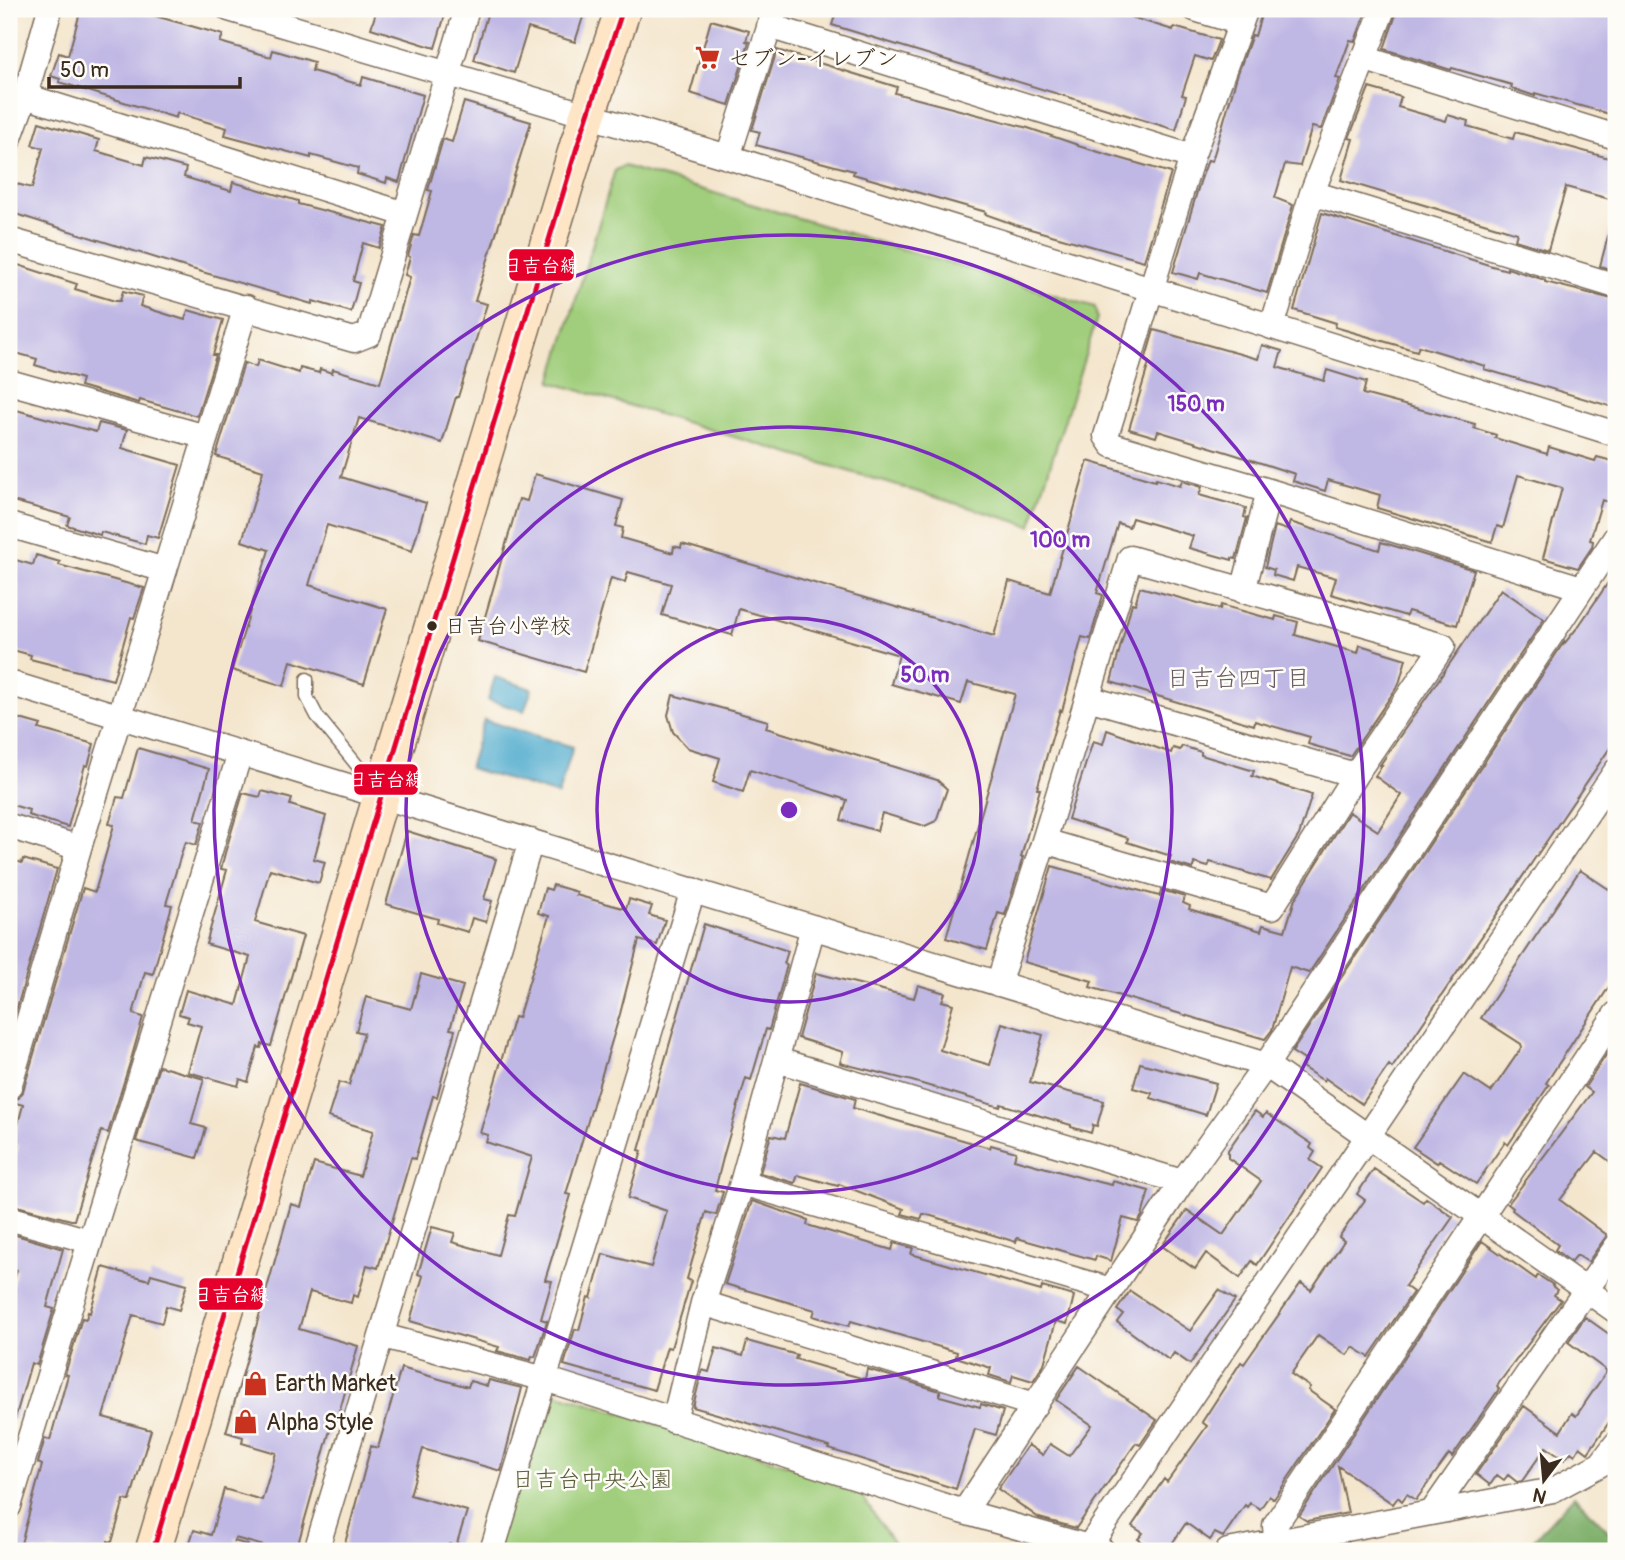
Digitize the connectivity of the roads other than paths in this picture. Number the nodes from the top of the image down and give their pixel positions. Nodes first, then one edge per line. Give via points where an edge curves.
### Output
1 (51, 9) edge
2 (229, 9) edge
3 (467, 9) edge
4 (623, 9) edge
5 (1195, 9) edge
6 (1383, 9) edge
7 (1244, 16) edge
8 (772, 18) edge
9 (1363, 58) junction
10 (447, 74) junction
11 (25, 96) junction
12 (587, 116) junction
13 (1616, 137) edge
14 (9, 140) edge
15 (728, 157) junction
16 (1192, 157) junction
17 (1312, 193) junction
18 (405, 214) junction
19 (9, 240) edge
20 (1616, 286) edge
21 (1151, 291) junction
22 (246, 307) junction
23 (1272, 327) junction
24 (9, 382) edge
25 (1616, 434) edge
26 (206, 437) junction
27 (1269, 491) junction
28 (9, 525) edge
29 (1616, 537) edge
30 (165, 570) junction
31 (1581, 588) junction
32 (1244, 591) junction
33 (307, 679) dead end
34 (9, 682) edge
35 (1088, 698) junction
36 (120, 716) junction
37 (240, 752) junction
38 (1616, 771) edge
39 (1355, 775) junction
40 (382, 796) junction
41 (9, 827) edge
42 (531, 841) junction
43 (1044, 841) junction
44 (79, 848) junction
45 (693, 890) junction
46 (813, 927) junction
47 (998, 984) junction
48 (1616, 1014) edge
49 (777, 1060) junction
50 (1266, 1065) junction
51 (9, 1087) edge
52 (1368, 1137) junction
53 (1182, 1182) junction
54 (742, 1183) junction
55 (1480, 1216) junction
56 (9, 1218) edge
57 (89, 1241) junction
58 (1616, 1247) edge
59 (1111, 1290) junction
60 (1586, 1290) junction
61 (703, 1303) junction
62 (1616, 1311) edge
63 (383, 1336) junction
64 (544, 1379) junction
65 (1035, 1405) junction
66 (674, 1421) junction
67 (1616, 1444) edge
68 (9, 1506) edge
69 (964, 1512) junction
70 (1432, 1512) junction
71 (1276, 1542) junction
72 (1094, 1550) edge
73 (153, 1551) edge
74 (316, 1551) edge
75 (492, 1551) edge
76 (1228, 1551) edge

1 - 11 street
2 - 10 street
3 - 10 street
4 - 12 street
5 - 7 street
6 - 9 street
7 - 16 street
8 - 15 street
8 - 16 street
9 - 13 street
9 - 17 street
10 - 12 street
10 - 18 street
11 - 14 street
11 - 18 street
12 - 15 street
12 - 40 street
15 - 21 street
16 - 21 street
17 - 20 street
17 - 23 street
18 - 22 street via 369,334 354,340
19 - 22 street
21 - 23 street
21 - 27 street via 1106,436 1112,445
22 - 26 street
23 - 25 street
24 - 26 street
26 - 30 street
27 - 31 street
27 - 32 street
28 - 30 street
29 - 31 street
30 - 36 street
31 - 50 street
32 - 35 street via 1130,558
32 - 39 street via 1443,646
33 - 40 lane via 307,698 317,716
34 - 36 street
35 - 39 street
35 - 43 street
36 - 37 street
36 - 44 street
37 - 40 street
37 - 57 street
38 - 52 street
39 - 43 street via 1272,907
40 - 42 street
40 - 73 street
41 - 44 street
42 - 45 street
42 - 63 street
43 - 47 street
44 - 51 street
45 - 46 street
45 - 64 street
46 - 47 street
46 - 49 street
47 - 50 street
48 - 55 street
49 - 53 street
49 - 54 street
50 - 52 street
50 - 53 street
52 - 55 street
52 - 72 street
53 - 59 street
54 - 59 street
54 - 61 street
55 - 60 street
55 - 71 street via 1275,1525
56 - 57 street
57 - 68 street
58 - 60 street
59 - 65 street
60 - 62 street
60 - 70 street
61 - 65 street
61 - 66 street
63 - 64 street
63 - 74 street
64 - 66 street
64 - 75 street
65 - 69 street
66 - 69 street
67 - 70 street via 1601,1464 1553,1490
69 - 72 street
70 - 71 street
71 - 76 street

